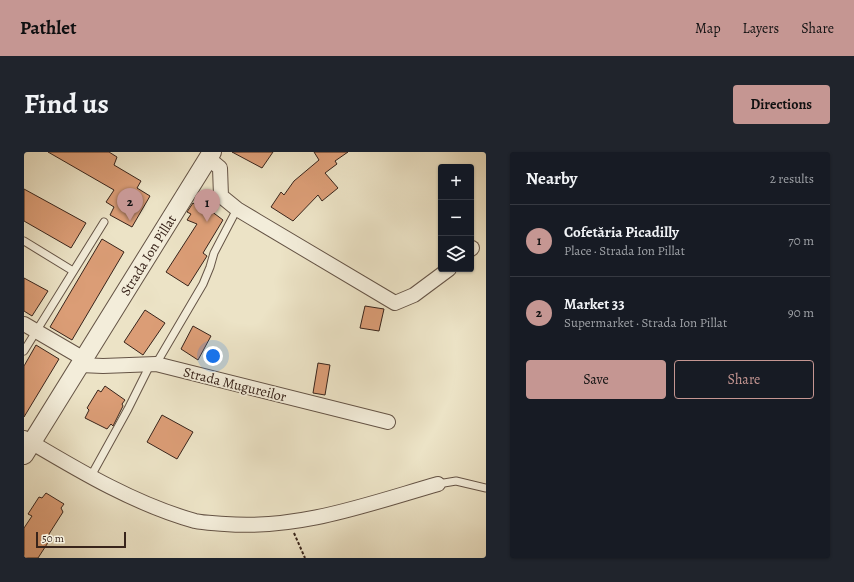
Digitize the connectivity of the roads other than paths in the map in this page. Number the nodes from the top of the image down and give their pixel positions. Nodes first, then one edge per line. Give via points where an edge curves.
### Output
1 (206, 154) edge
2 (237, 209) junction
3 (104, 222) dead end
4 (24, 241) edge
5 (73, 271) junction
6 (444, 272) edge
7 (24, 324) edge
8 (36, 332) junction
9 (24, 351) edge
10 (82, 362) junction
11 (153, 364) junction
12 (388, 422) dead end
13 (26, 445) edge
14 (91, 476) junction
15 (438, 484) joint
16 (486, 488) edge

1 - 2 street via 220,168 221,196
1 - 10 street, Strada Ion Pillat
2 - 6 street via 395,303 414,295
2 - 11 lane via 214,253 203,284
3 - 5 lane
4 - 5 lane
5 - 8 lane
7 - 8 street
8 - 9 lane
8 - 10 street
10 - 11 street, Strada Mugureilor via 102,366
10 - 13 street, Strada Ion Pillat
11 - 12 street, Strada Mugureilor
11 - 14 lane
13 - 14 street
14 - 15 street via 124,494 197,521 245,525 290,522 329,515
15 - 16 lane via 456,481

